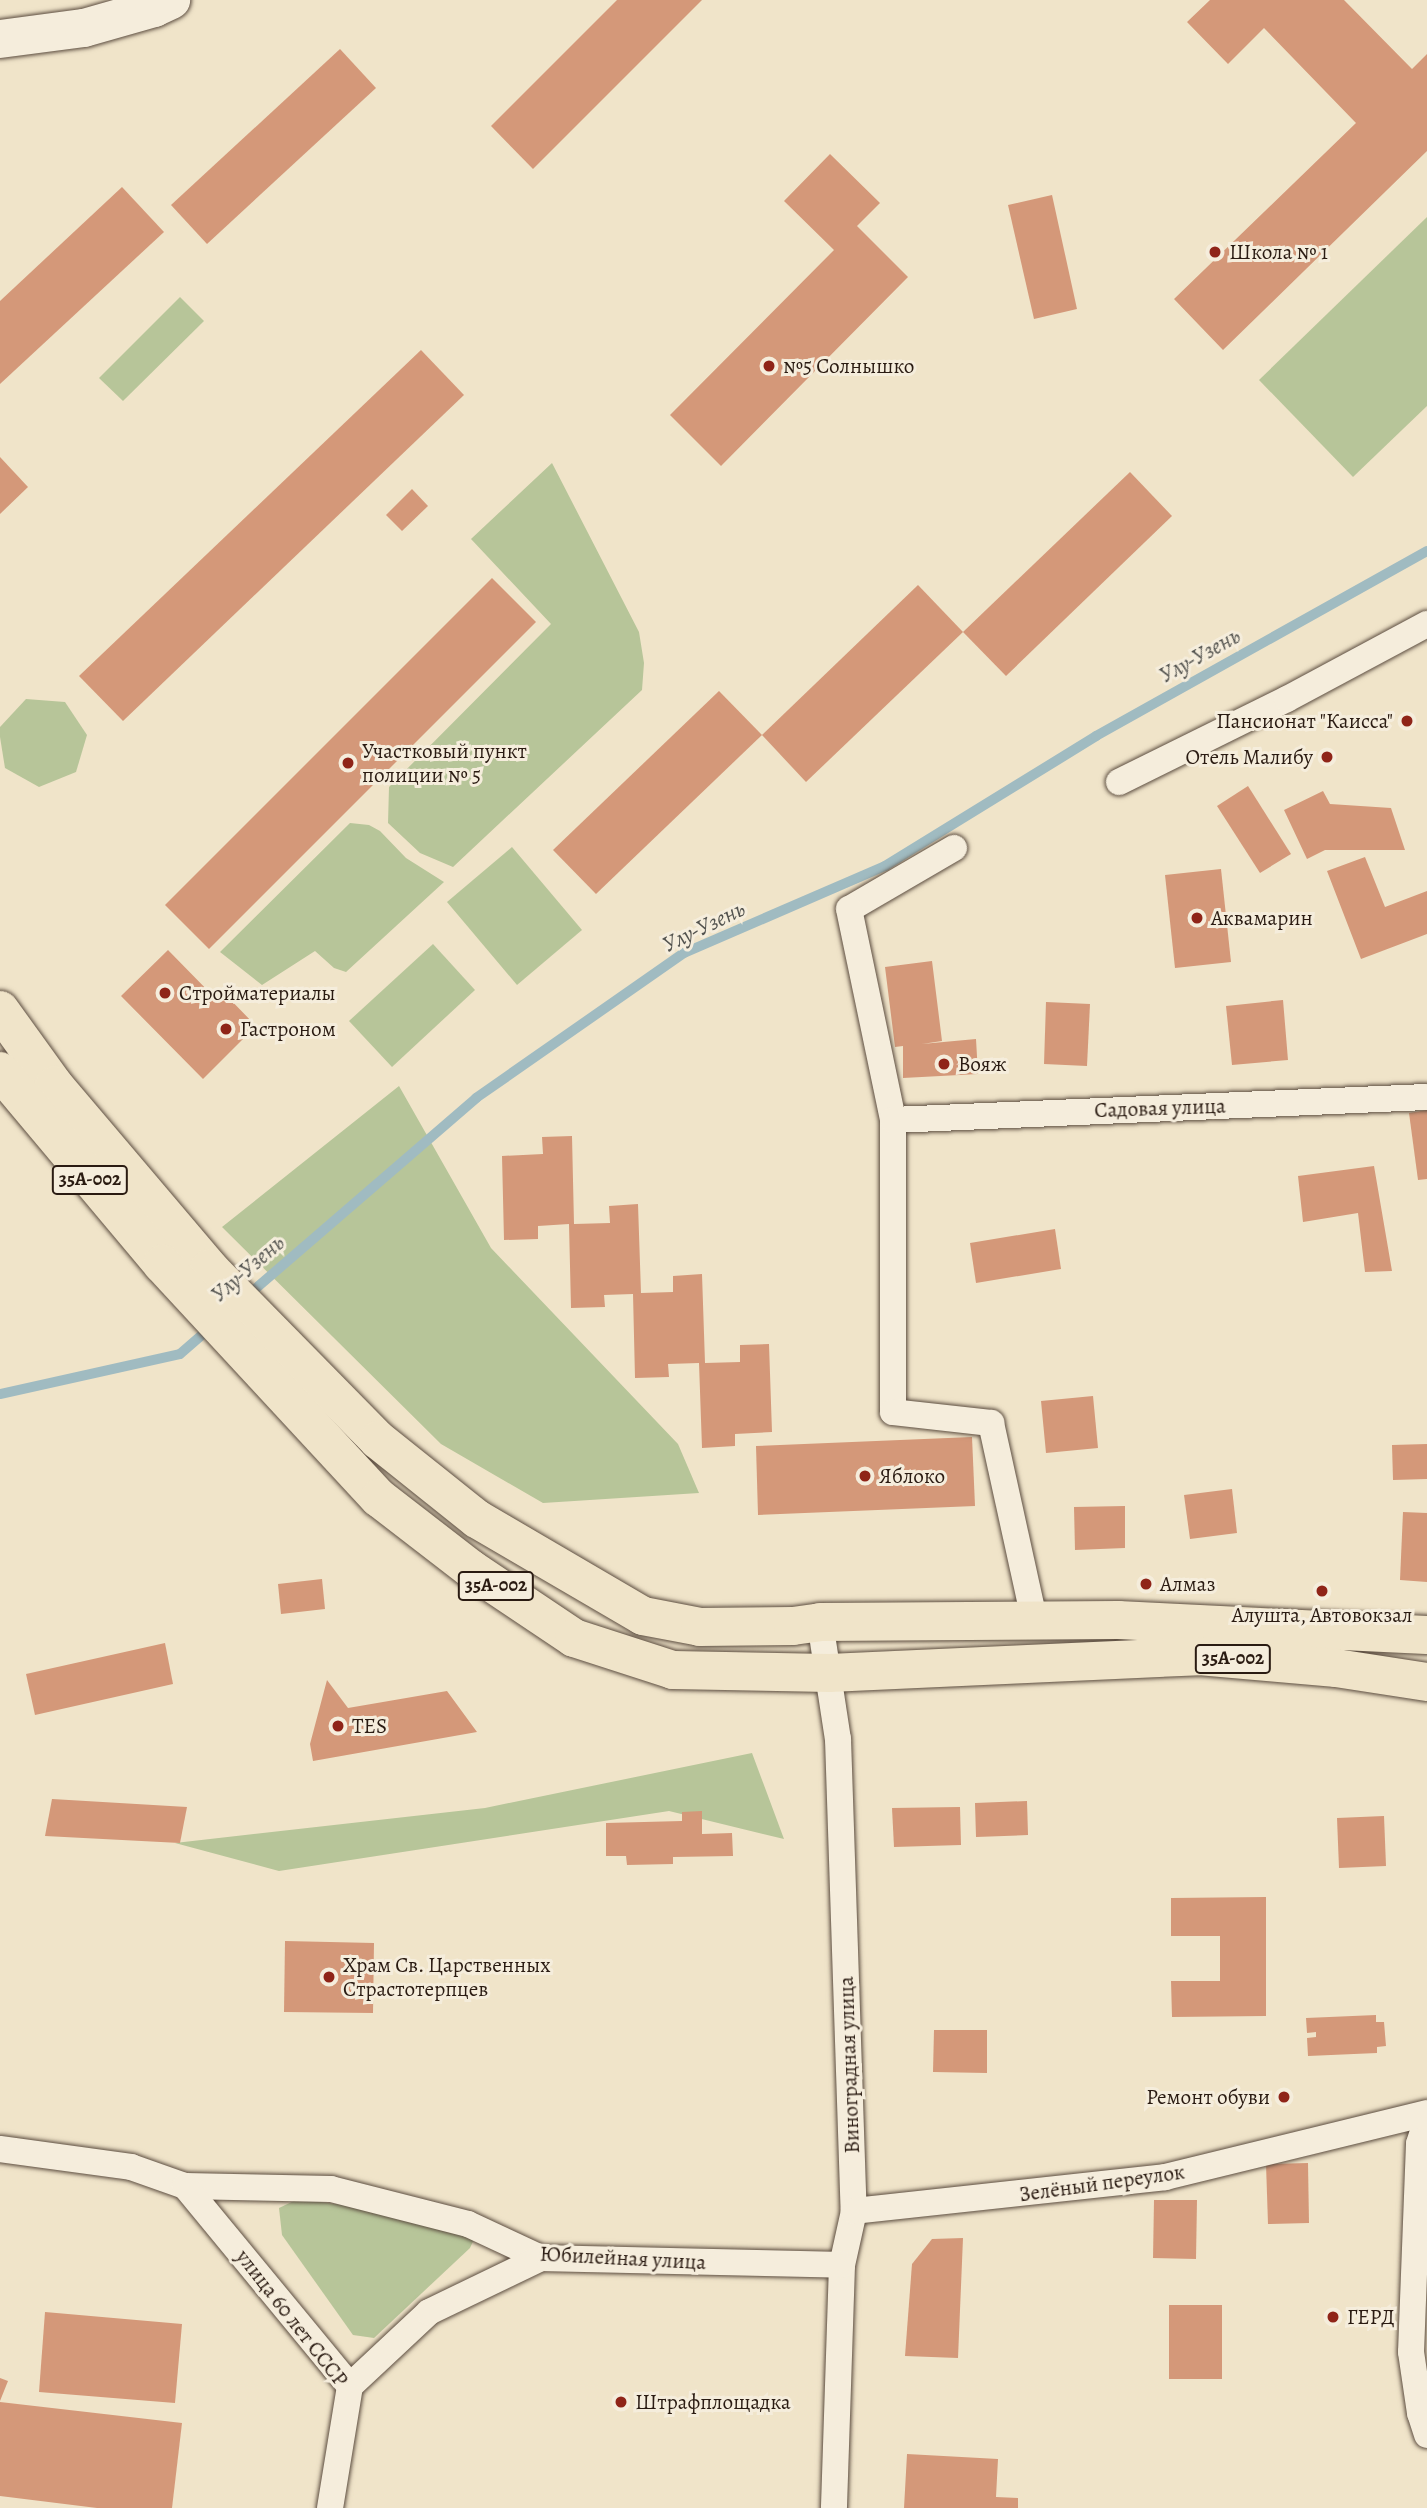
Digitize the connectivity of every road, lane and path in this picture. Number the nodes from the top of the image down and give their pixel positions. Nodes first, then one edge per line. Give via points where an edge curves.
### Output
1 (171, 0) edge
2 (0, 39) edge
3 (1427, 624) edge
4 (1119, 782) dead end
5 (954, 848) dead end
6 (0, 1010) edge
7 (0, 1071) edge
8 (1427, 1097) edge
9 (892, 1120) junction
10 (197, 1276) junction
11 (248, 1332) junction
12 (820, 1622) junction
13 (1035, 1623) junction
14 (1427, 1635) edge
15 (829, 1673) junction
16 (1427, 1682) edge
17 (1427, 2113) edge
18 (1427, 2119) edge
19 (0, 2149) edge
20 (185, 2186) junction
21 (854, 2211) junction
22 (541, 2258) junction
23 (842, 2265) junction
24 (350, 2386) junction
25 (1425, 2421) edge
26 (330, 2508) edge
27 (834, 2508) edge

1 - 2 main road via 83,28
3 - 4 street
5 - 9 street via 849,909
6 - 10 highway
7 - 10 highway, 35А-002 via 140,1239
8 - 9 street, Садовая улица
9 - 13 street via 893,1412 991,1423
10 - 11 highway, 35А-002
11 - 12 highway, 35А-002 via 477,1519 643,1616 700,1627
11 - 15 highway, 35А-002 via 379,1498 471,1569 574,1638 673,1670
12 - 13 highway
12 - 15 street, Виноградная улица
13 - 14 highway via 1118,1620
15 - 16 highway, 35А-002 via 1199,1656 1336,1668
15 - 21 street, Виноградная улица via 838,1739
17 - 21 street, Зелёный переулок via 1165,2177
18 - 25 street via 1419,2144 1411,2352
19 - 20 street, Юбилейная улица via 131,2167
20 - 22 street, Юбилейная улица via 331,2189 468,2224
20 - 24 street, улица 60 лет СССР
21 - 23 street, Виноградная улица
22 - 23 street, Юбилейная улица
22 - 24 street via 429,2312
23 - 27 street, Виноградная улица
24 - 26 street, улица 60 лет СССР

